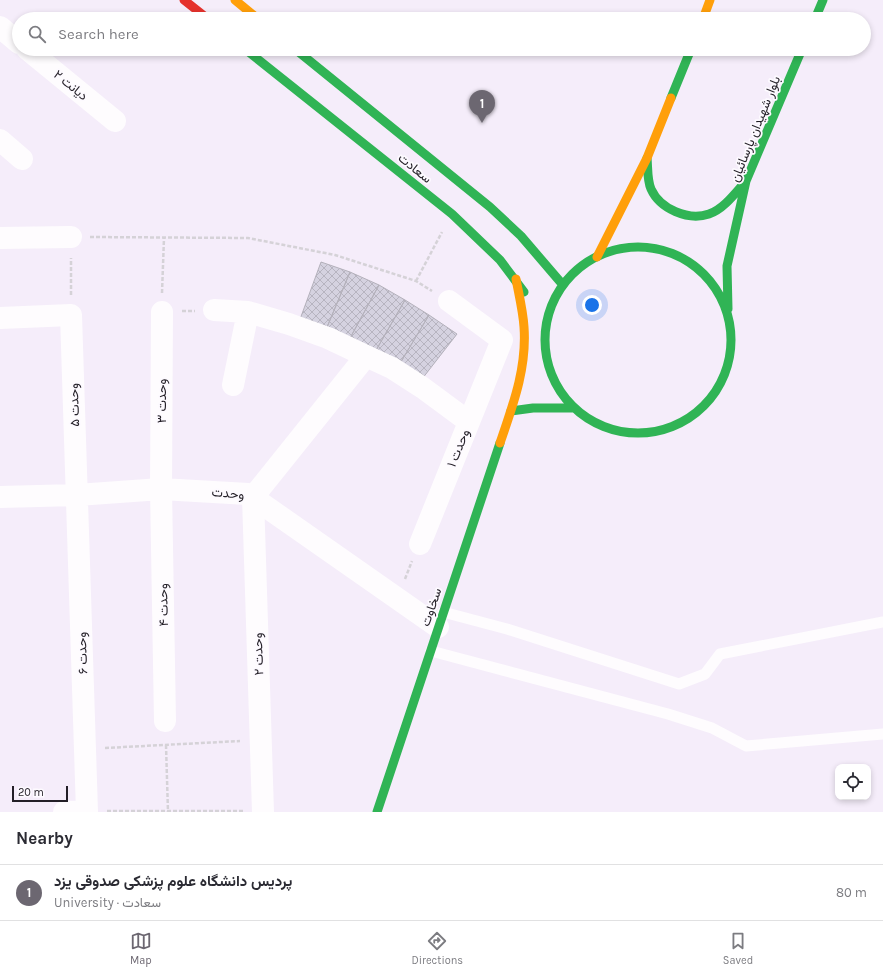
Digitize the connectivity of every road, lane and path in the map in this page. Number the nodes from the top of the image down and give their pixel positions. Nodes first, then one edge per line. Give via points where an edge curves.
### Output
1 (184, 0) edge
2 (235, 0) edge
3 (710, 0) edge
4 (823, 0) edge
5 (199, 12) edge
6 (250, 12) edge
7 (706, 12) edge
8 (818, 12) edge
9 (0, 27) edge
10 (12, 37) edge
11 (36, 56) edge
12 (254, 56) edge
13 (304, 56) edge
14 (688, 56) edge
15 (799, 56) edge
16 (115, 121) dead end
17 (0, 140) edge
18 (647, 158) junction
19 (22, 159) dead end
20 (746, 181) junction
21 (452, 214) junction
22 (71, 237) junction
23 (0, 238) edge
24 (164, 238) junction
25 (597, 256) junction
26 (516, 279) junction
27 (416, 281) junction
28 (563, 285) junction
29 (449, 301) joint
30 (530, 302) dead end
31 (214, 310) joint
32 (162, 312) junction
33 (248, 312) junction
34 (70, 315) junction
35 (728, 316) junction
36 (0, 318) edge
37 (540, 319) dead end
38 (545, 330) junction
39 (545, 352) junction
40 (366, 356) junction
41 (538, 365) dead end
42 (530, 378) dead end
43 (233, 386) dead end
44 (572, 408) junction
45 (512, 411) junction
46 (469, 422) junction
47 (161, 489) junction
48 (77, 495) junction
49 (0, 497) edge
50 (253, 497) junction
51 (420, 544) joint
52 (396, 598) junction
53 (441, 619) junction
54 (883, 622) edge
55 (431, 651) junction
56 (165, 721) joint
57 (883, 734) edge
58 (260, 740) junction
59 (166, 746) junction
60 (85, 749) junction
61 (262, 811) edge
62 (64, 812) edge
63 (87, 812) edge
64 (168, 812) edge
65 (378, 812) edge

1 - 5 street
2 - 6 street
3 - 7 street
4 - 8 street
9 - 10 street
11 - 16 street, دیانت ۲
12 - 21 street, سعادت
13 - 28 street, سعادت via 490,207 521,236
14 - 18 street
15 - 20 street, بلوار شهیدان پارسائیان
17 - 19 street
18 - 20 street via 651,188 665,207 686,217 709,214 728,200
18 - 25 street
20 - 35 street, بلوار شهیدان پارسائیان via 727,266
21 - 26 street, سعادت
21 - 27 path
22 - 23 street
22 - 24 path
22 - 34 path
24 - 27 path via 248,238 335,255
24 - 32 path
25 - 28 street via 578,269
25 - 35 street via 619,249 642,247 672,254 686,261 704,276 718,294
26 - 30 street, سعادت
26 - 45 street via 523,312 525,346 521,379
27 - 29 path
28 - 38 street via 551,306
29 - 46 street via 502,340
31 - 32 path
31 - 33 street, وحدت ۱
32 - 47 street, وحدت ۳
33 - 40 street, وحدت ۱ via 328,338
33 - 43 street
34 - 36 street
34 - 48 street, وحدت ۵
35 - 44 street, بلوار شهیدان پارسائیان via 730,346 724,376 708,402 685,421 656,432 626,434 597,425
37 - 38 street
38 - 39 street
39 - 41 street
39 - 44 street via 554,382
40 - 46 street, وحدت ۱ via 392,368
40 - 50 street
42 - 45 street
44 - 45 street
45 - 53 street, سخاوت
46 - 51 street, وحدت ۱
47 - 48 street, وحدت
47 - 50 street, وحدت via 248,494
47 - 56 street, وحدت ۴
48 - 49 street, وحدت
48 - 60 street, وحدت ۶
50 - 52 street, وحدت
50 - 58 street, وحدت ۲
51 - 52 path
52 - 53 street, وحدت
53 - 54 lane via 507,629 679,684 705,674 720,654
53 - 55 street, سخاوت
55 - 57 lane via 668,714 712,728 746,746
55 - 65 street, سخاوت
56 - 59 path
58 - 59 path
58 - 61 street, وحدت ۲
59 - 60 path
59 - 64 path
60 - 63 street, وحدت ۶
61 - 64 path
62 - 63 street
63 - 64 path

